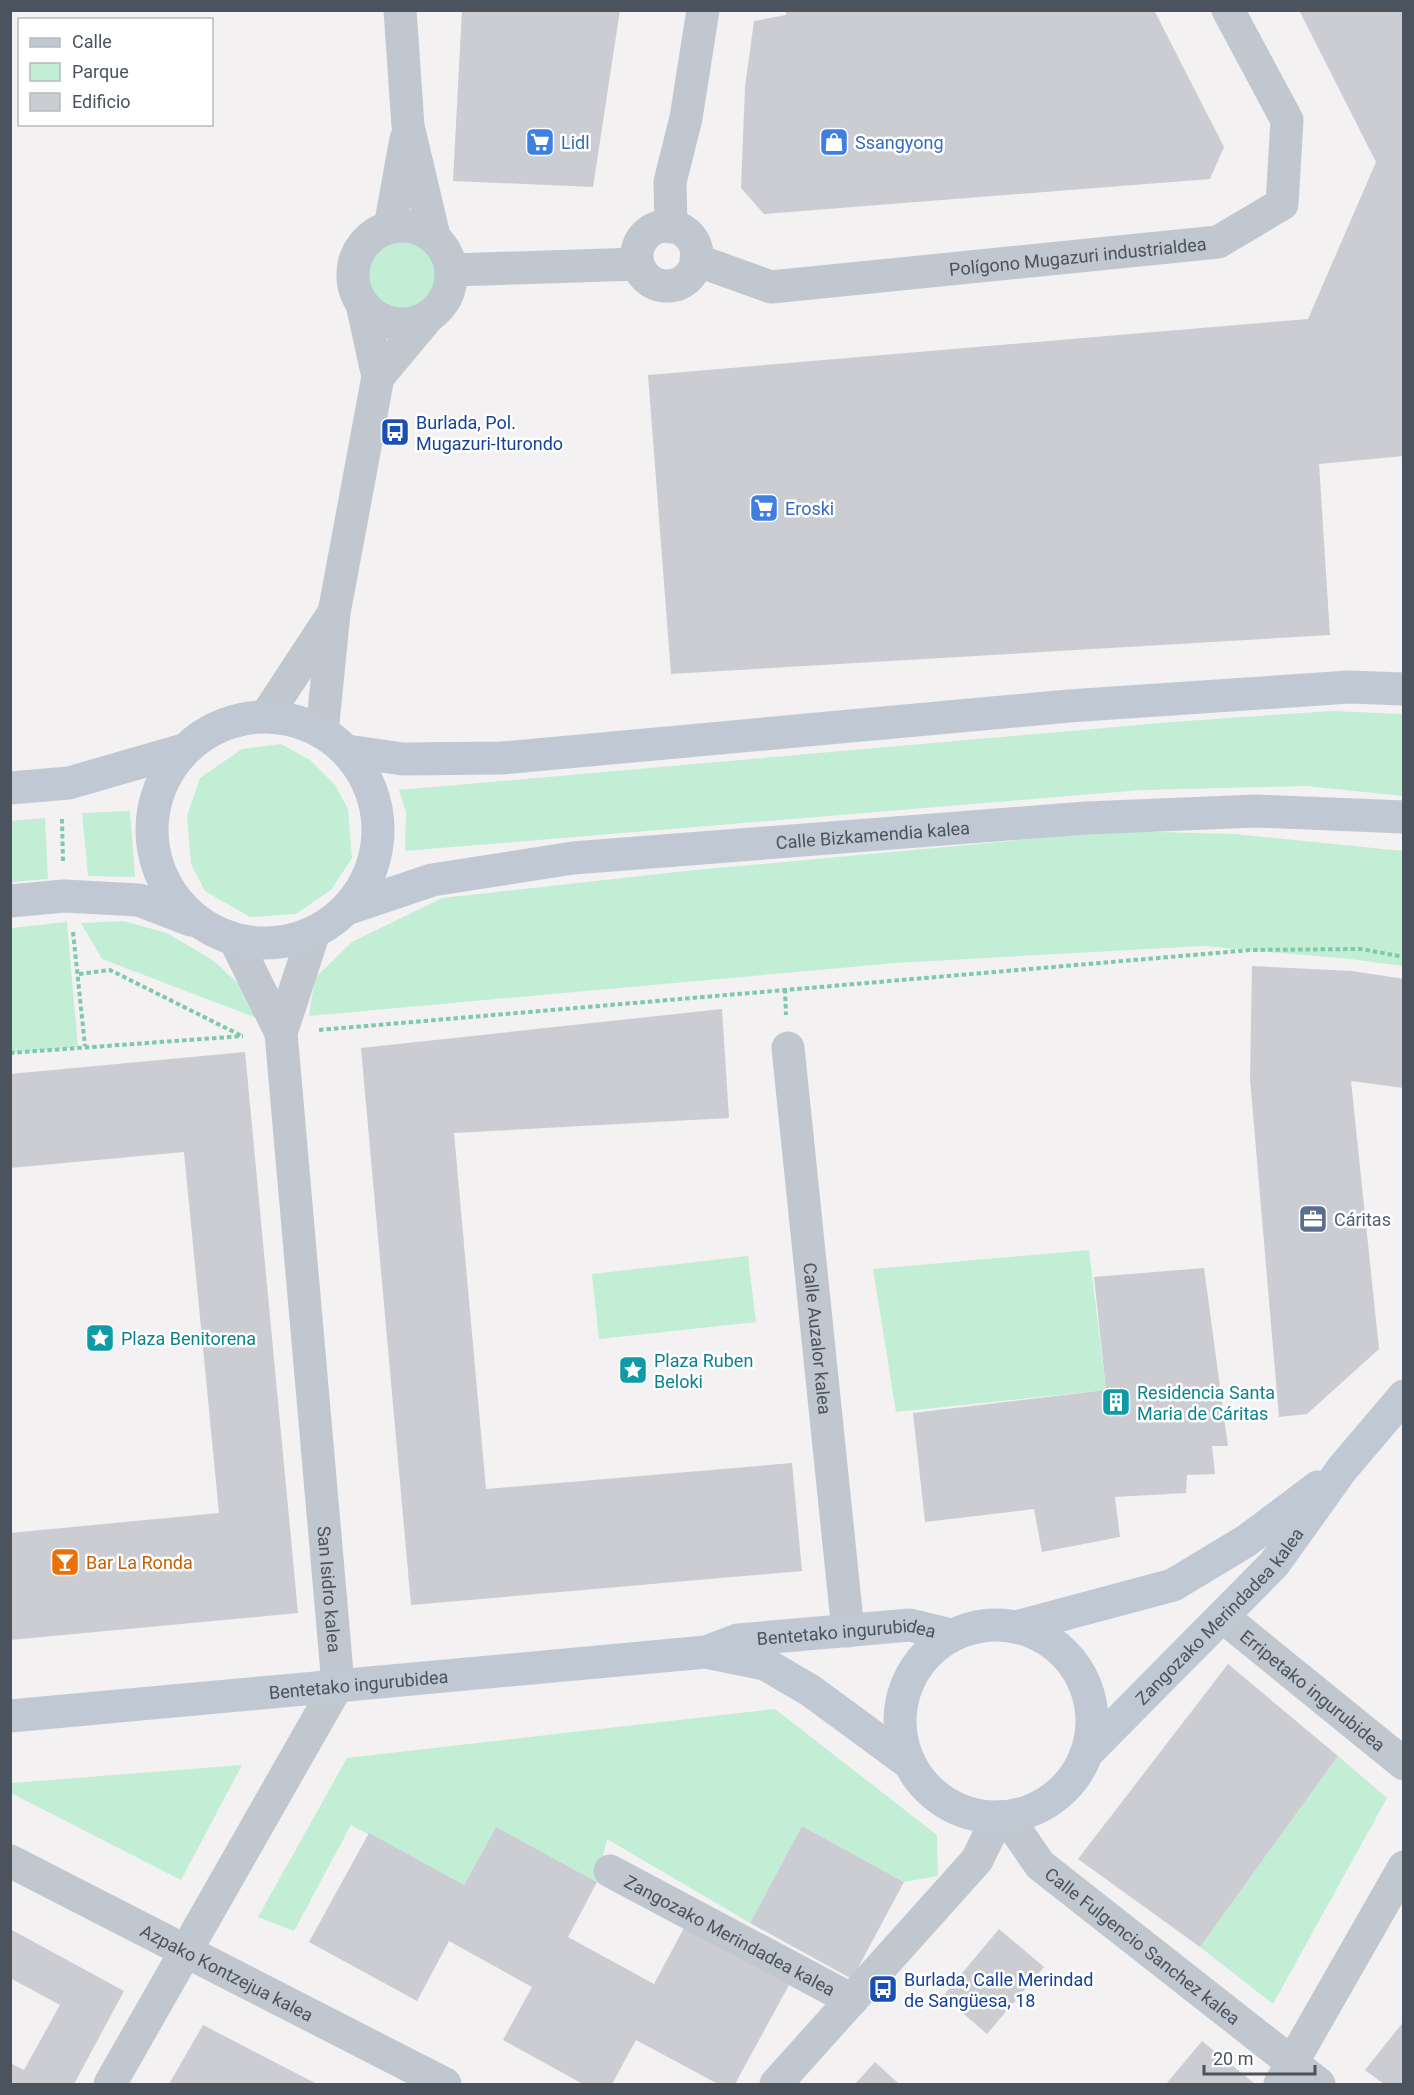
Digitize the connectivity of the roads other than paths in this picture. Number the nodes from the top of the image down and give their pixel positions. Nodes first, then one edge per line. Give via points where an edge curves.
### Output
1 (400, 10) edge
2 (703, 10) edge
3 (1228, 10) edge
4 (408, 126) junction
5 (390, 227) junction
6 (671, 227) junction
7 (434, 236) junction
8 (696, 260) junction
9 (638, 264) junction
10 (452, 270) junction
11 (362, 304) junction
12 (429, 316) junction
13 (378, 377) junction
14 (334, 613) junction
15 (1404, 689) edge
16 (266, 716) junction
17 (334, 741) junction
18 (183, 750) junction
19 (10, 788) edge
20 (1404, 817) edge
21 (10, 901) edge
22 (349, 908) junction
23 (200, 923) junction
24 (314, 933) junction
25 (235, 940) junction
26 (281, 1033) junction
27 (788, 1047) dead end
28 (1404, 1396) edge
29 (1342, 1469) junction
30 (1223, 1617) junction
31 (1016, 1627) junction
32 (848, 1631) junction
33 (951, 1635) junction
34 (706, 1652) junction
35 (338, 1684) junction
36 (10, 1716) edge
37 (1086, 1754) junction
38 (909, 1763) junction
39 (1404, 1764) edge
40 (1003, 1817) junction
41 (10, 1861) edge
42 (1404, 1867) edge
43 (610, 1870) dead end
44 (185, 1950) junction
45 (852, 2000) junction
46 (1286, 2074) edge
47 (110, 2085) edge
48 (445, 2085) edge
49 (776, 2085) edge
50 (1318, 2085) edge

1 - 4 street
2 - 6 street via 686,118 670,182
3 - 8 street, Polígono Mugazuri industrialdea via 1287,120 1282,204 1218,242 771,287
4 - 5 street
4 - 7 street
5 - 7 street via 420,228
5 - 11 street via 369,238 356,257 355,290
6 - 8 street via 693,242
6 - 9 street via 661,227 644,237 637,254
7 - 10 street
8 - 9 street via 688,277 672,286 654,283
9 - 10 street
10 - 12 street via 447,296
11 - 12 street via 386,322 416,322
11 - 13 street
12 - 13 street
13 - 14 street
14 - 16 street
14 - 17 street
15 - 17 main road via 1349,687 1069,706 502,758 403,759
16 - 17 main road via 295,720
16 - 18 main road via 236,720 207,731
17 - 22 main road via 366,779 377,812 378,846 368,879
18 - 19 main road via 69,783
18 - 23 main road via 161,783 152,821 156,860 172,895
20 - 22 main road, Calle Bizkamendia kalea via 1256,811 1086,818 573,858 432,880
21 - 23 main road via 64,896 139,900
22 - 24 main road
23 - 25 main road
24 - 25 main road via 262,944
24 - 26 street, San Isidro kalea
25 - 26 street, San Isidro kalea
26 - 35 street, San Isidro kalea
27 - 32 street, Calle Auzalor kalea
28 - 29 main road, Zangozako Merindadea kalea
29 - 30 main road, Zangozako Merindadea kalea via 1274,1564
29 - 31 main road, Zangozako Merindadea kalea via 1246,1541 1173,1585
30 - 37 main road, Zangozako Merindadea kalea
30 - 39 street, Erripetako ingurubidea
31 - 33 main road via 983,1625
31 - 37 main road via 1047,1639 1071,1661 1087,1689 1092,1722
32 - 33 main road, Bentetako ingurubidea via 910,1625
32 - 34 main road, Bentetako ingurubidea via 738,1640
33 - 38 main road via 928,1653 910,1676 901,1705 901,1734
34 - 35 main road, Bentetako ingurubidea
34 - 38 main road, Bentetako ingurubidea via 765,1664 811,1691
35 - 36 main road, Bentetako ingurubidea
35 - 44 street
37 - 40 main road via 1074,1777 1056,1796 1033,1810
38 - 40 main road via 924,1786 945,1803 971,1814
40 - 45 street, Zangozako Merindadea kalea via 976,1860
40 - 46 street, Calle Fulgencio Sanchez kalea via 1040,1865
41 - 44 street, Azpako Kontzejua kalea
42 - 46 street
43 - 45 street, Zangozako Merindadea kalea
44 - 47 street
44 - 48 street, Azpako Kontzejua kalea
45 - 49 street, Zangozako Merindadea kalea
46 - 50 street

